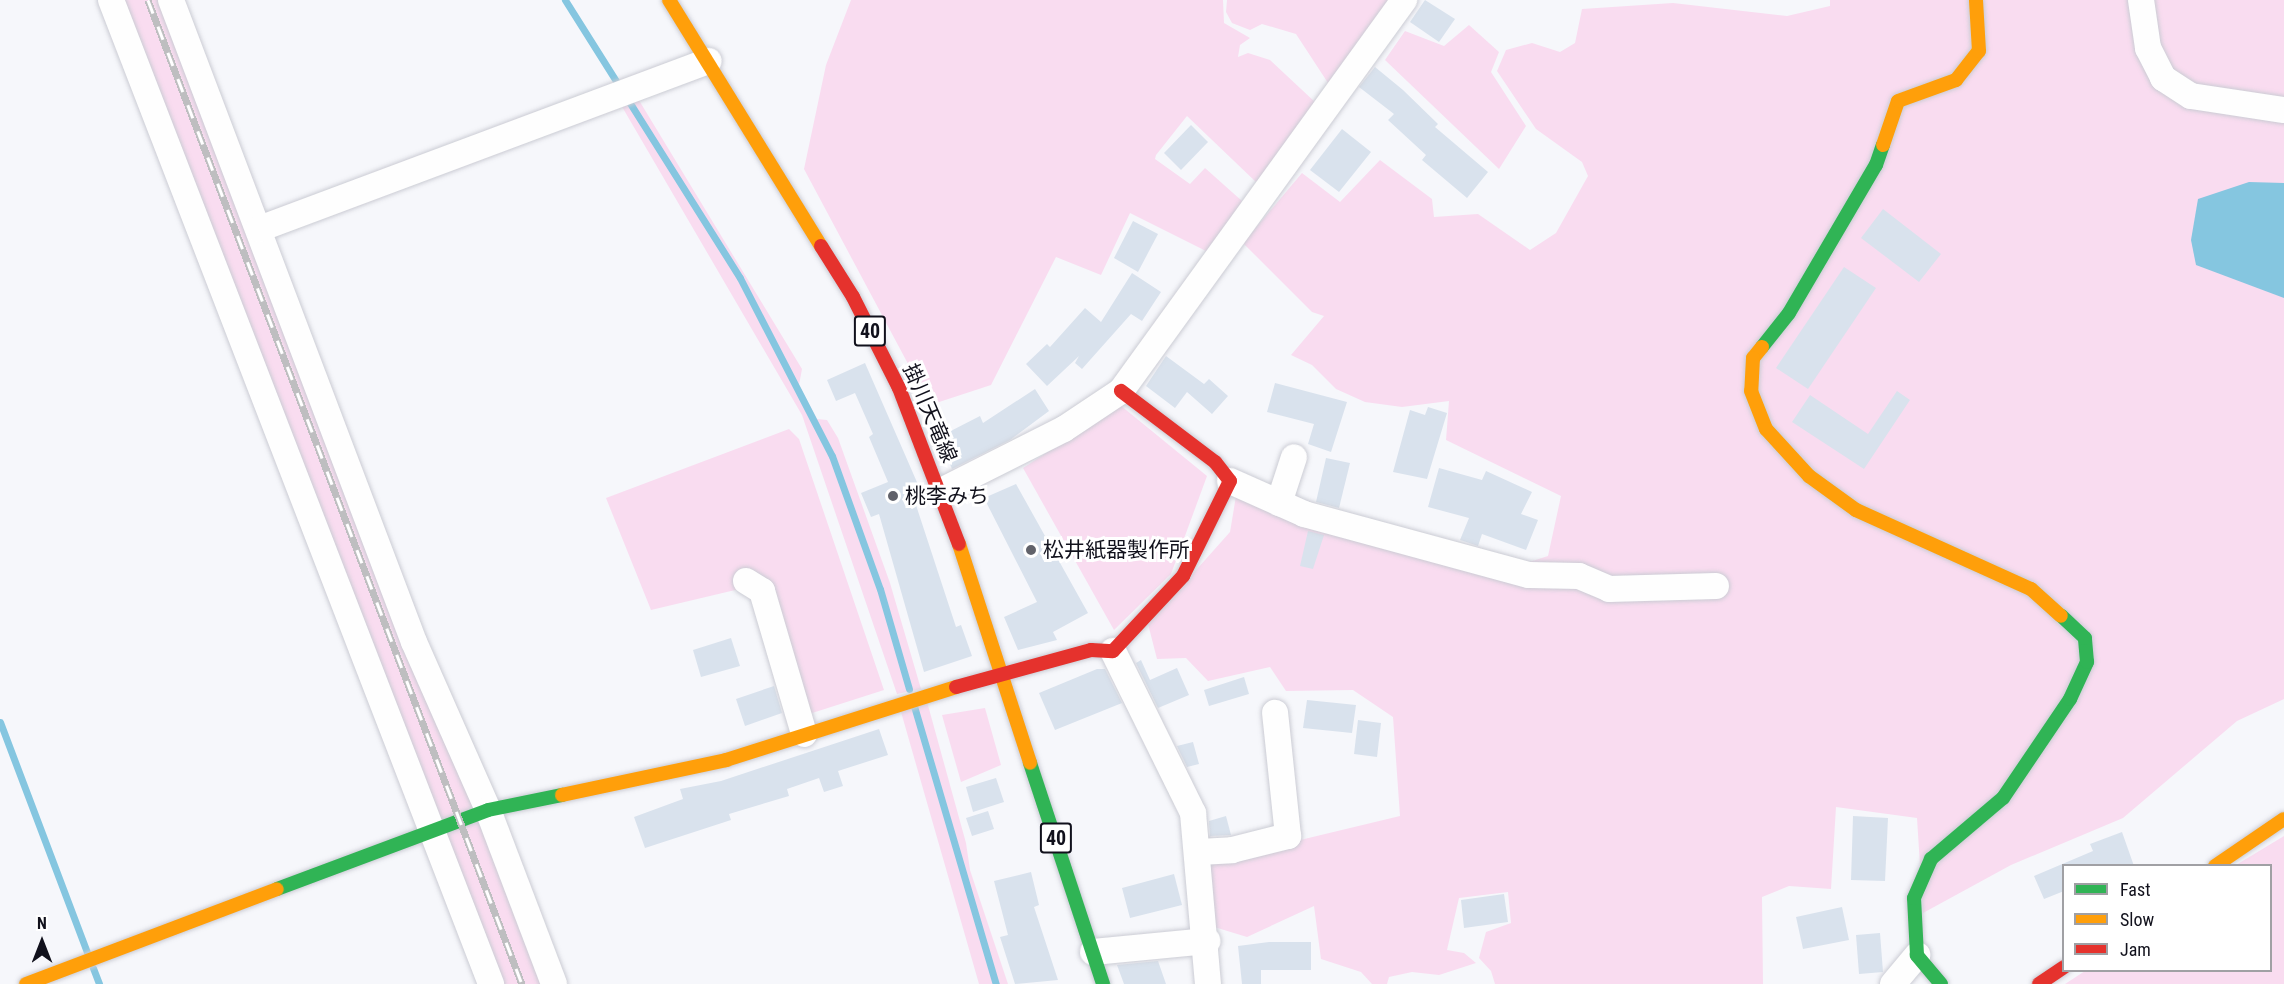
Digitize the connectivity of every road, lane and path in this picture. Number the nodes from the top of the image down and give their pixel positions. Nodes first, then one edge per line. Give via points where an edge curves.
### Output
1 (111, 0) edge
2 (171, 0) edge
3 (669, 0) edge
4 (1404, 0) edge
5 (1976, 0) edge
6 (2141, 0) edge
7 (709, 61) junction
8 (2284, 111) edge
9 (259, 228) junction
10 (1121, 391) junction
11 (1293, 457) dead end
12 (1230, 482) junction
13 (941, 491) junction
14 (1280, 503) junction
15 (746, 581) dead end
16 (1716, 586) dead end
17 (1113, 651) junction
18 (1002, 676) junction
19 (1275, 713) dead end
20 (804, 734) junction
21 (488, 810) junction
22 (2284, 819) edge
23 (433, 830) junction
24 (1199, 852) junction
25 (2218, 864) edge
26 (1207, 941) junction
27 (1093, 952) junction
28 (1917, 955) junction
29 (2062, 968) edge
30 (26, 984) edge
31 (491, 984) edge
32 (554, 984) edge
33 (1103, 984) edge
34 (1208, 984) edge
35 (1893, 984) edge
36 (1941, 984) edge
37 (2039, 984) edge

1 - 23 street
2 - 9 street
3 - 7 street, 掛川天竜線 / 40
4 - 10 street
5 - 28 street via 1979,51 1956,80 1898,101 1876,165 1789,313 1752,358 1751,391 1766,429 1809,476 1856,510 2031,589 2085,638 2087,662 2070,699 2002,798 1931,859 1914,898
6 - 8 street via 2148,48 2163,78 2192,96
7 - 9 street
7 - 13 street, 掛川天竜線 / 40 via 853,297 899,388
9 - 21 street via 414,642
10 - 12 street via 1215,462
10 - 13 street via 1064,429
11 - 14 street
12 - 14 street
12 - 17 street via 1183,576
13 - 18 street, 掛川天竜線 / 40
14 - 16 street via 1304,514 1529,575 1579,576 1609,589
15 - 20 street via 762,591
17 - 18 street via 1091,650
17 - 24 street via 1194,813
18 - 20 street via 900,702
18 - 27 street, 掛川天竜線 / 40
19 - 24 street via 1288,836 1232,850
20 - 21 street via 726,759
21 - 23 street
21 - 32 street
22 - 25 street
23 - 30 street
23 - 31 street
24 - 26 street
26 - 27 street
26 - 34 street
27 - 33 street, 掛川天竜線 / 40
28 - 35 street
28 - 36 street
29 - 37 street

